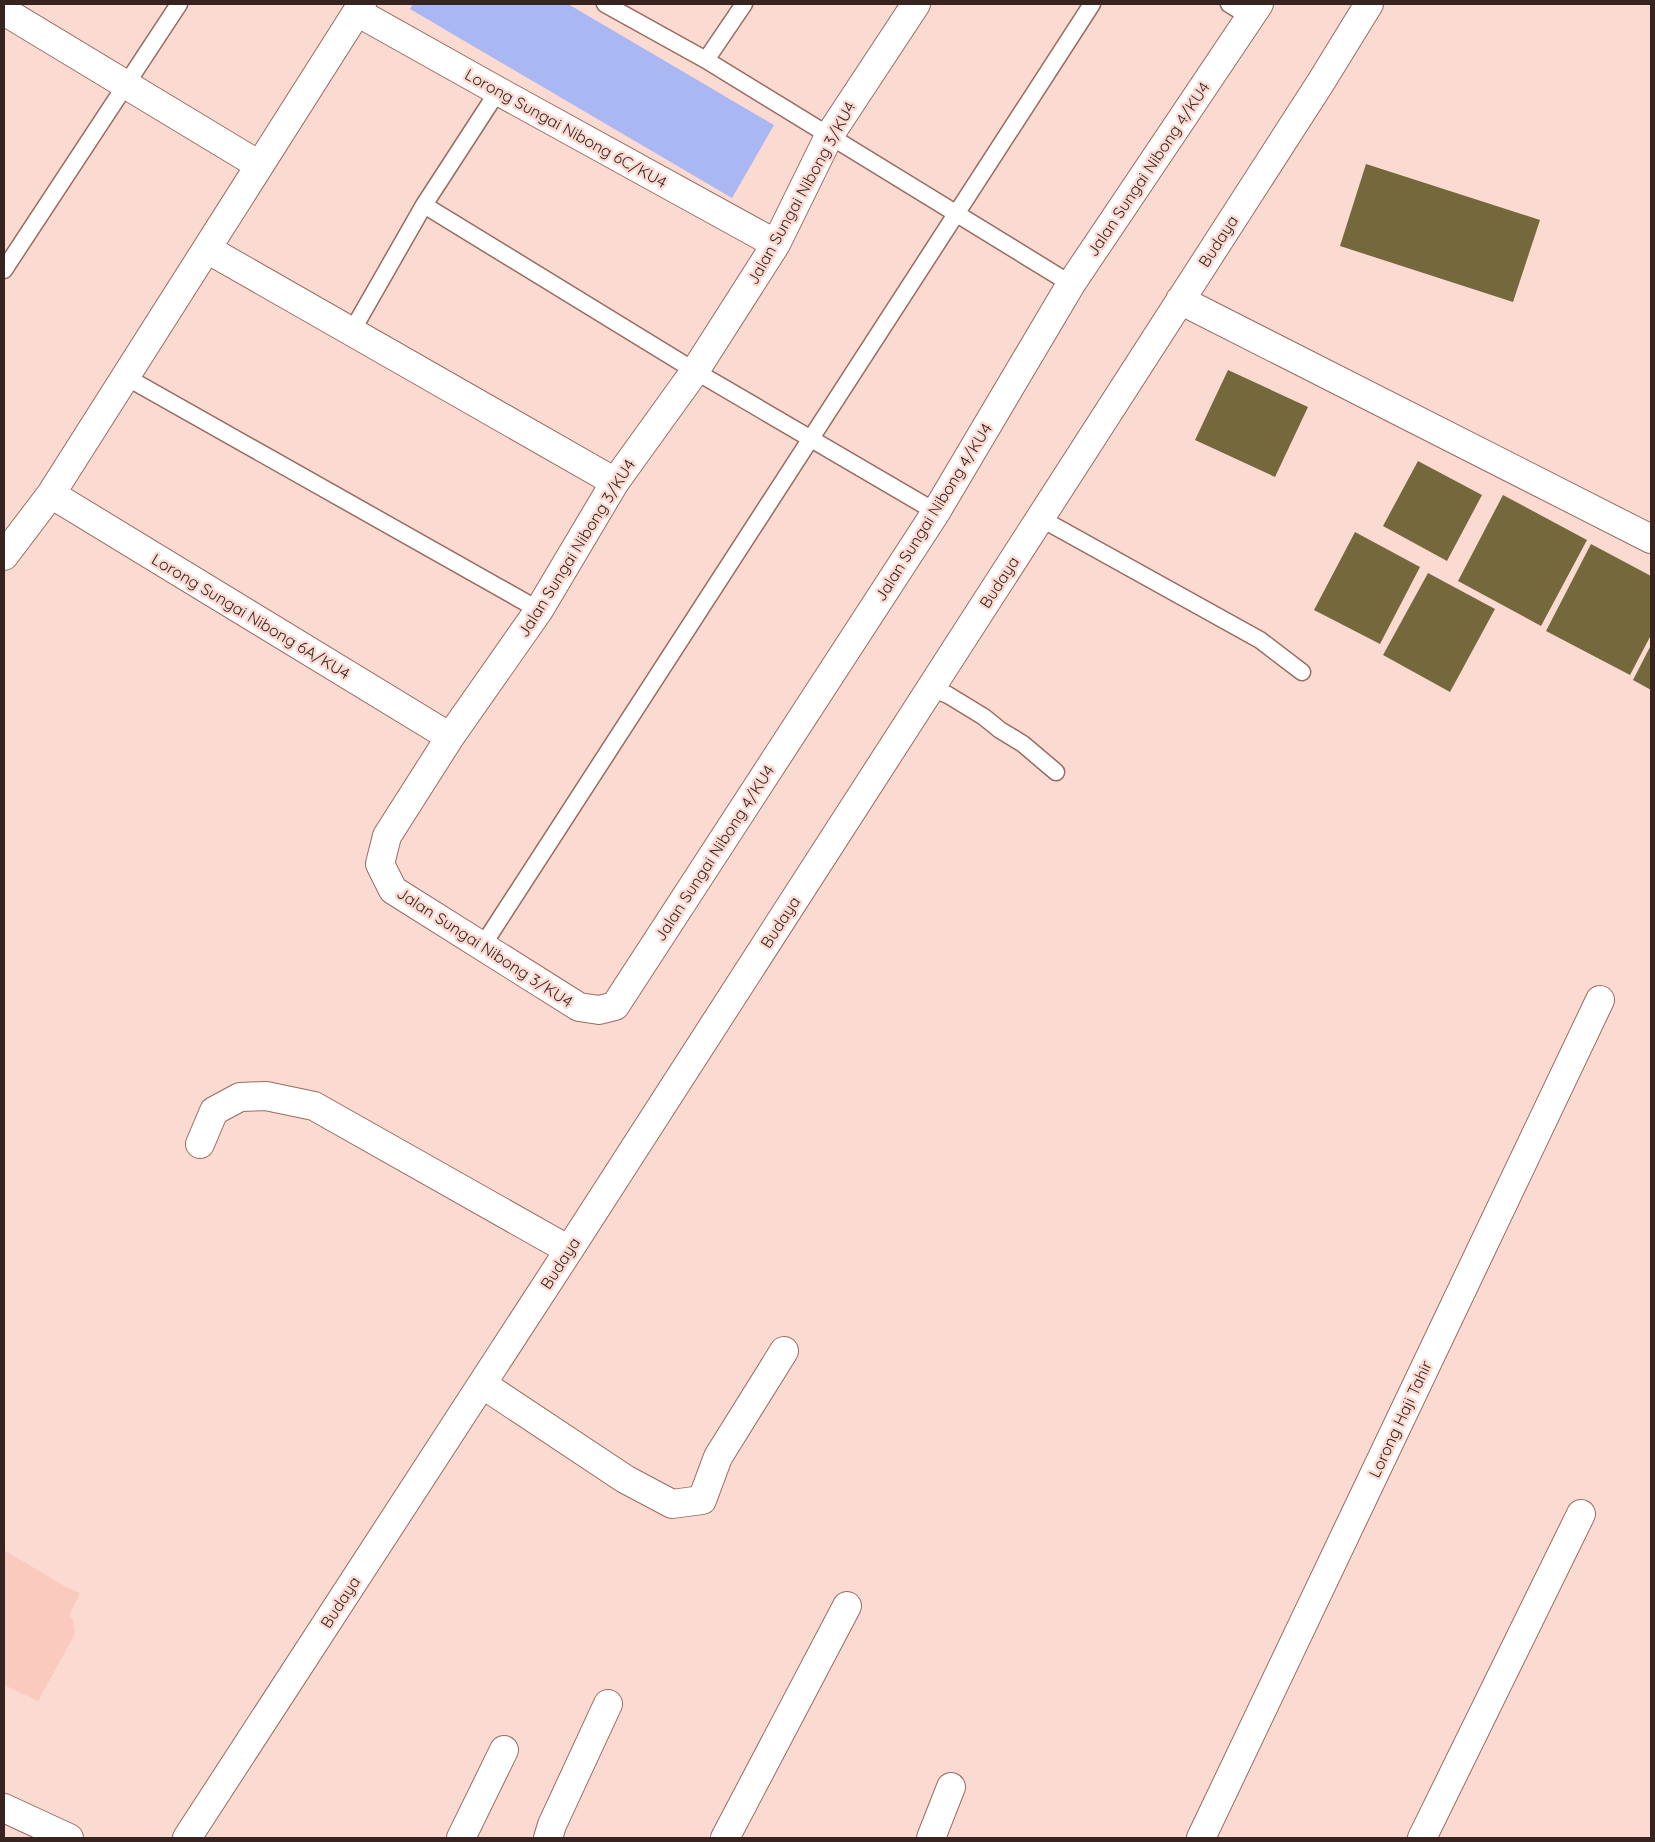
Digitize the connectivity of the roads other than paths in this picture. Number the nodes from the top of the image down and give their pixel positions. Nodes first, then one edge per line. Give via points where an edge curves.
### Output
1 (179, 4) edge
2 (605, 4) edge
3 (744, 4) edge
4 (916, 4) edge
5 (1092, 4) edge
6 (1369, 4) edge
7 (359, 8) edge
8 (1246, 8) edge
9 (4, 11) edge
10 (706, 60) junction
11 (126, 84) junction
12 (498, 91) junction
13 (829, 136) junction
14 (259, 166) junction
15 (424, 204) junction
16 (956, 212) junction
17 (776, 244) junction
18 (207, 249) junction
19 (4, 270) edge
20 (1072, 284) junction
21 (1180, 300) junction
22 (352, 331) junction
23 (695, 371) junction
24 (126, 377) junction
25 (811, 440) junction
26 (615, 482) junction
27 (51, 494) junction
28 (936, 512) junction
29 (1040, 518) junction
30 (1651, 539) edge
31 (4, 556) edge
32 (539, 610) junction
33 (1302, 672) dead end
34 (931, 688) junction
35 (450, 738) junction
36 (1056, 772) dead end
37 (483, 945) junction
38 (1600, 1000) dead end
39 (599, 1010) joint
40 (200, 1144) dead end
41 (569, 1250) junction
42 (784, 1351) dead end
43 (482, 1384) junction
44 (1581, 1514) dead end
45 (847, 1606) dead end
46 (608, 1704) dead end
47 (504, 1750) dead end
48 (951, 1787) dead end
49 (4, 1808) edge
50 (69, 1838) edge
51 (187, 1838) edge
52 (461, 1838) edge
53 (548, 1838) edge
54 (726, 1838) edge
55 (931, 1838) edge
56 (1200, 1838) edge
57 (1422, 1838) edge

1 - 11 lane
2 - 10 lane
3 - 10 lane
4 - 13 street, Jalan Sungai Nibong 3/KU4
5 - 16 lane
6 - 21 street, Budaya
7 - 12 street, Lorong Sungai Nibong 6C/KU4
7 - 14 street
8 - 20 street, Jalan Sungai Nibong 4/KU4
9 - 11 street
10 - 13 lane
11 - 14 street
11 - 19 lane
12 - 15 lane
12 - 17 street, Lorong Sungai Nibong 6C/KU4
13 - 16 lane
13 - 17 street, Jalan Sungai Nibong 3/KU4
14 - 18 street
15 - 22 lane
15 - 23 lane
16 - 20 lane
16 - 25 lane
17 - 23 street, Jalan Sungai Nibong 3/KU4
18 - 22 street
18 - 24 street
20 - 28 street, Jalan Sungai Nibong 4/KU4
21 - 29 street, Budaya
21 - 30 street
22 - 26 street
23 - 25 lane
23 - 26 street, Jalan Sungai Nibong 3/KU4
24 - 27 street
24 - 32 lane
25 - 28 lane
25 - 37 lane
26 - 32 street, Jalan Sungai Nibong 3/KU4
27 - 31 street
27 - 35 street, Lorong Sungai Nibong 6A/KU4
28 - 39 street, Jalan Sungai Nibong 4/KU4 via 615,1006
29 - 33 lane via 1260,640
29 - 34 street, Budaya
32 - 35 street, Jalan Sungai Nibong 3/KU4
34 - 36 lane via 984,717
34 - 41 street, Budaya
35 - 37 street, Jalan Sungai Nibong 3/KU4 via 387,836 380,864 393,890
37 - 39 street, Jalan Sungai Nibong 3/KU4 via 580,1008
38 - 56 street, Lorong Haji Tahir
40 - 41 street via 214,1111 240,1097 266,1096 314,1106
41 - 43 street, Budaya
42 - 43 street via 718,1457 702,1500 672,1504 625,1479
43 - 51 street, Budaya
44 - 57 street
45 - 54 street
46 - 53 street
47 - 52 street
48 - 55 street
49 - 50 street

